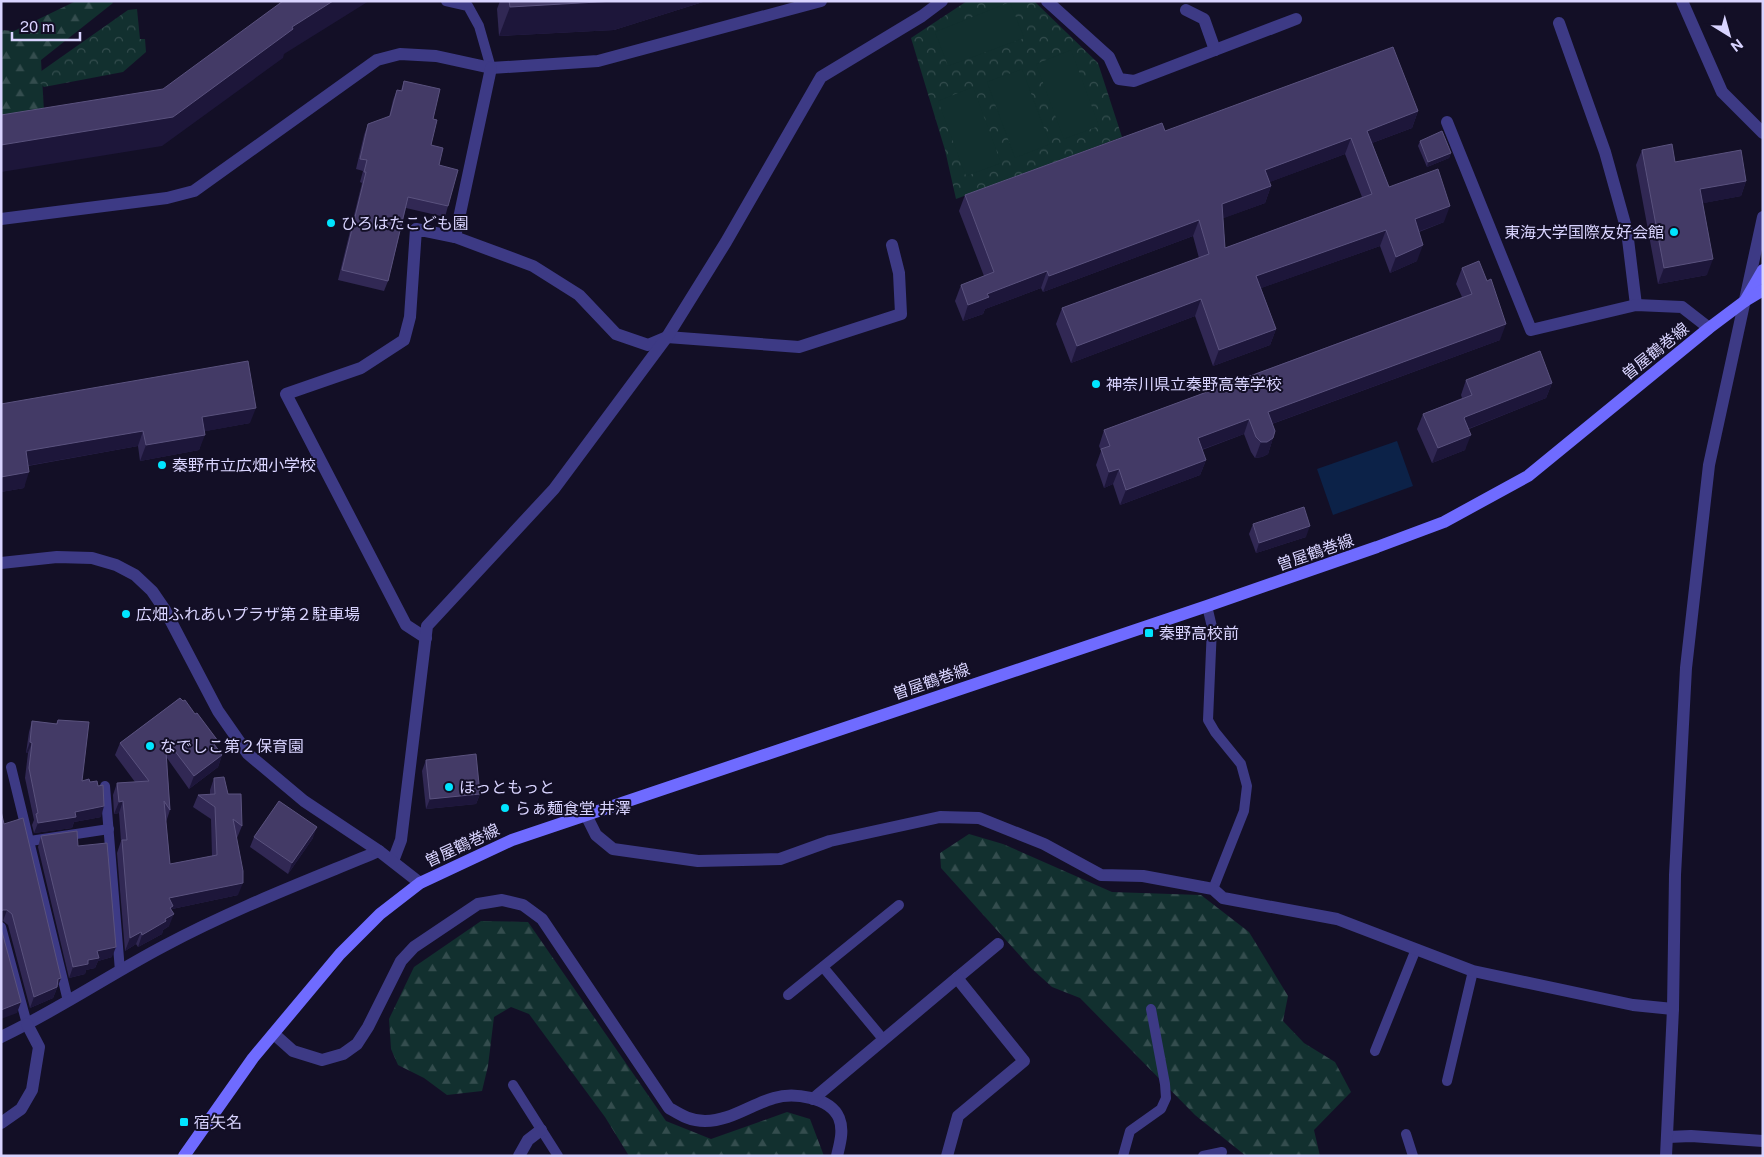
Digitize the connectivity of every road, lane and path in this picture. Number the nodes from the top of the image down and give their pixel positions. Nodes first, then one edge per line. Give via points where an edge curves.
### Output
1 (446, 1) edge
2 (821, 1) edge
3 (942, 1) edge
4 (1047, 1) edge
5 (1682, 1) edge
6 (1186, 10) dead end
7 (1296, 19) dead end
8 (1559, 23) dead end
9 (1216, 50) junction
10 (490, 68) junction
11 (1447, 122) dead end
12 (1763, 133) edge
13 (1763, 217) edge
14 (1, 219) edge
15 (455, 237) junction
16 (892, 244) dead end
17 (1763, 270) edge
18 (1763, 290) edge
19 (1745, 301) junction
20 (1636, 305) junction
21 (1710, 328) junction
22 (668, 337) junction
23 (1, 563) edge
24 (1207, 606) junction
25 (426, 638) junction
26 (11, 768) dead end
27 (106, 786) dead end
28 (586, 815) junction
29 (109, 829) junction
30 (30, 841) junction
31 (379, 851) junction
32 (393, 861) junction
33 (420, 884) junction
34 (1213, 889) junction
35 (900, 905) dead end
36 (1, 928) edge
37 (998, 944) dead end
38 (1416, 949) junction
39 (823, 967) junction
40 (120, 971) junction
41 (1472, 971) junction
42 (957, 978) junction
43 (788, 995) dead end
44 (68, 1001) junction
45 (1151, 1009) dead end
46 (1673, 1009) junction
47 (27, 1024) junction
48 (274, 1034) junction
49 (1, 1037) edge
50 (883, 1039) junction
51 (1375, 1051) dead end
52 (1447, 1081) dead end
53 (513, 1085) dead end
54 (813, 1099) junction
55 (1, 1123) edge
56 (541, 1130) junction
57 (1406, 1134) dead end
58 (1668, 1136) junction
59 (1763, 1141) edge
60 (1222, 1152) dead end
61 (184, 1156) edge
62 (519, 1156) edge
63 (558, 1156) edge
64 (837, 1156) edge
65 (947, 1156) edge
66 (1123, 1156) edge
67 (1202, 1156) edge
68 (1413, 1156) edge
69 (1666, 1156) edge

1 - 10 lane via 468,6 479,26
2 - 10 street via 598,61
3 - 22 street via 821,77
4 - 9 street via 1109,58 1119,79 1134,81
5 - 12 street via 1722,92
6 - 9 street via 1204,19
7 - 9 street
8 - 20 street via 1605,152 1624,222
10 - 14 street via 436,56 400,54 377,60 194,191 167,198
10 - 15 street
11 - 20 street via 1531,330
13 - 19 street
15 - 22 street via 533,266 579,295 616,334 648,345
15 - 25 street via 416,228 410,316 404,340 361,368 286,394 406,625
16 - 22 street via 899,273 901,314 799,347
17 - 19 main road, 曽屋鶴巻線
18 - 19 main road, 曽屋鶴巻線
19 - 21 main road, 曽屋鶴巻線
19 - 46 street via 1709,465 1686,668 1675,875
20 - 21 street via 1682,307
21 - 24 main road, 曽屋鶴巻線 via 1528,476 1436,525
22 - 25 street via 554,489 427,626
23 - 31 street via 57,557 92,558 135,575 165,610 218,711 248,754 304,801
24 - 28 main road, 曽屋鶴巻線
24 - 34 lane via 1212,627 1208,720 1241,764 1247,786 1244,810
25 - 32 street via 401,840
26 - 30 lane
27 - 29 lane
28 - 33 main road, 曽屋鶴巻線 via 512,840
28 - 34 street via 596,835 614,849 698,861 780,859 830,841 940,817 980,818 1044,844 1101,875 1143,876
29 - 30 lane
29 - 40 lane
30 - 44 lane
31 - 32 street
31 - 40 street via 232,913
32 - 33 street
33 - 48 main road, 曽屋鶴巻線 via 380,914 340,954
34 - 38 street via 1223,898 1338,919
35 - 39 lane
36 - 47 lane
37 - 42 street
38 - 41 street
38 - 51 lane
39 - 43 lane
39 - 50 lane
40 - 44 street
41 - 46 street via 1633,1005
41 - 52 lane
42 - 50 street
42 - 65 street via 1024,1061 958,1116
44 - 47 street
45 - 66 lane via 1166,1098 1160,1110 1130,1132
46 - 58 street
47 - 49 street
47 - 55 street via 39,1047 32,1090 21,1109
48 - 54 street via 293,1051 322,1060 343,1054 357,1044 401,961 414,947 478,904 502,900 523,905 542,919 669,1108 687,1119 704,1121 725,1119 775,1097
48 - 61 main road, 曽屋鶴巻線 via 253,1058
50 - 54 street
53 - 56 lane
54 - 64 street via 830,1105 839,1118 842,1135
56 - 62 street via 528,1140
56 - 63 lane
57 - 68 lane
58 - 59 street
58 - 69 street
60 - 67 lane

